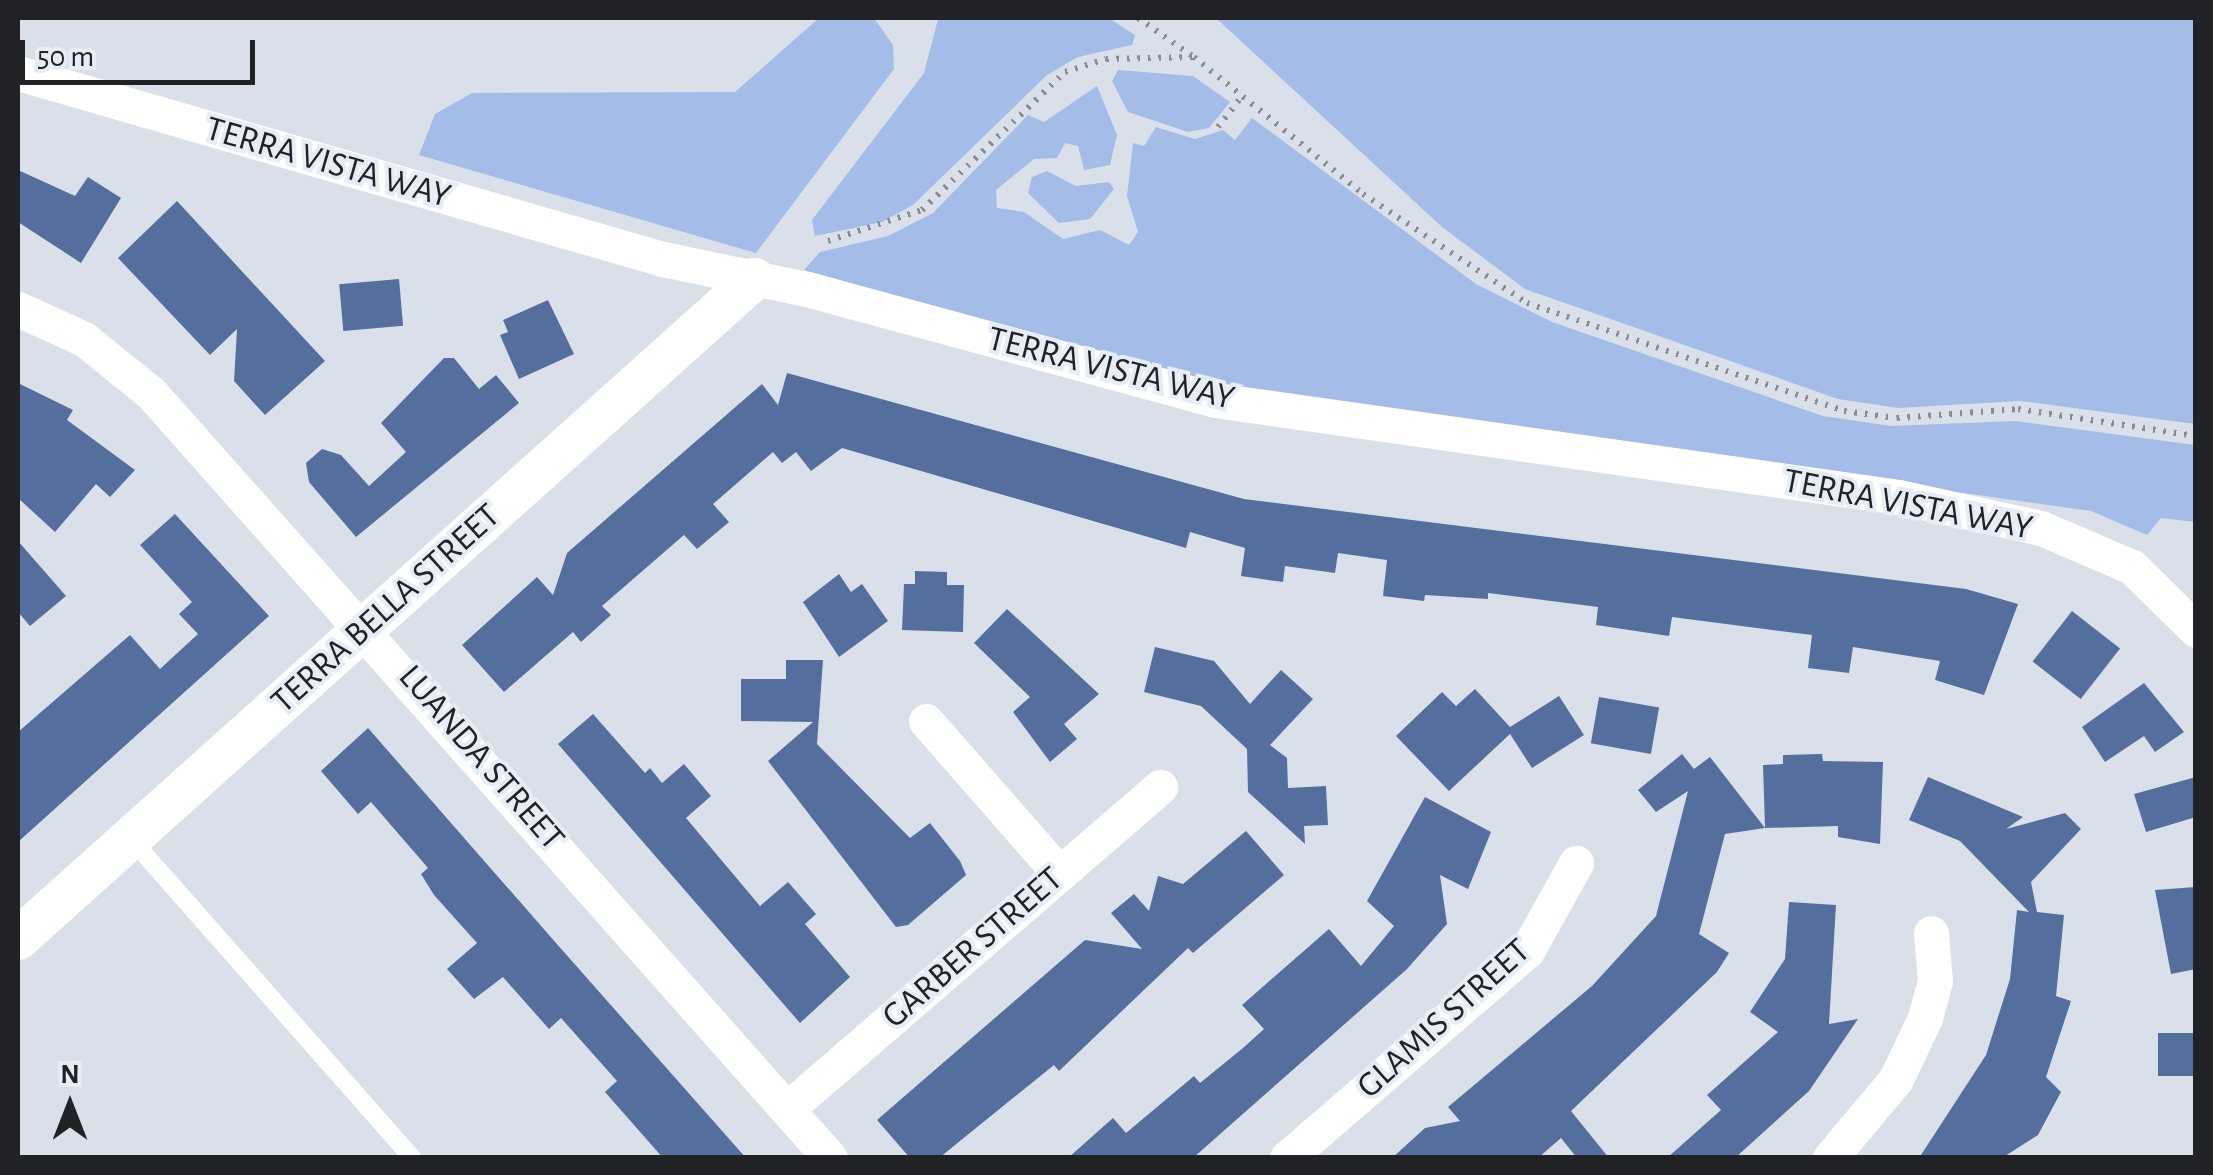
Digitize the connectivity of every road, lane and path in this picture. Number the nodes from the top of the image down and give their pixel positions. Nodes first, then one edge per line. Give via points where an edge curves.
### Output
1 (1138, 18) edge
2 (1194, 57) junction
3 (18, 73) edge
4 (1242, 96) junction
5 (1218, 127) dead end
6 (828, 241) dead end
7 (754, 280) junction
8 (18, 309) edge
9 (2196, 436) edge
10 (366, 626) junction
11 (2196, 630) edge
12 (926, 721) dead end
13 (1160, 787) dead end
14 (132, 840) junction
15 (1576, 863) dead end
16 (1060, 874) junction
17 (1931, 933) dead end
18 (18, 940) edge
19 (787, 1109) junction
20 (412, 1158) edge
21 (830, 1158) edge
22 (1288, 1158) edge
23 (1830, 1158) edge

1 - 2 path
2 - 4 path
2 - 6 path via 1106,59 1065,72 922,210
3 - 7 street, TERRA VISTA WAY
4 - 5 path
4 - 9 path via 1446,254 1527,303 1632,342 1844,412 1897,418 2018,409
7 - 10 street, TERRA BELLA STREET
7 - 11 street, TERRA VISTA WAY via 1215,400 1898,496 2041,528 2132,567
8 - 10 street, LUANDA STREET via 84,339 151,393
10 - 14 street, TERRA BELLA STREET
10 - 19 street, LUANDA STREET
12 - 16 street
13 - 16 street, GARBER STREET
14 - 18 street, TERRA BELLA STREET
14 - 20 lane
15 - 22 street, GLAMIS STREET via 1527,951
16 - 19 street, GARBER STREET
17 - 23 street via 1934,981 1926,1018 1896,1080
19 - 21 street, LUANDA STREET

